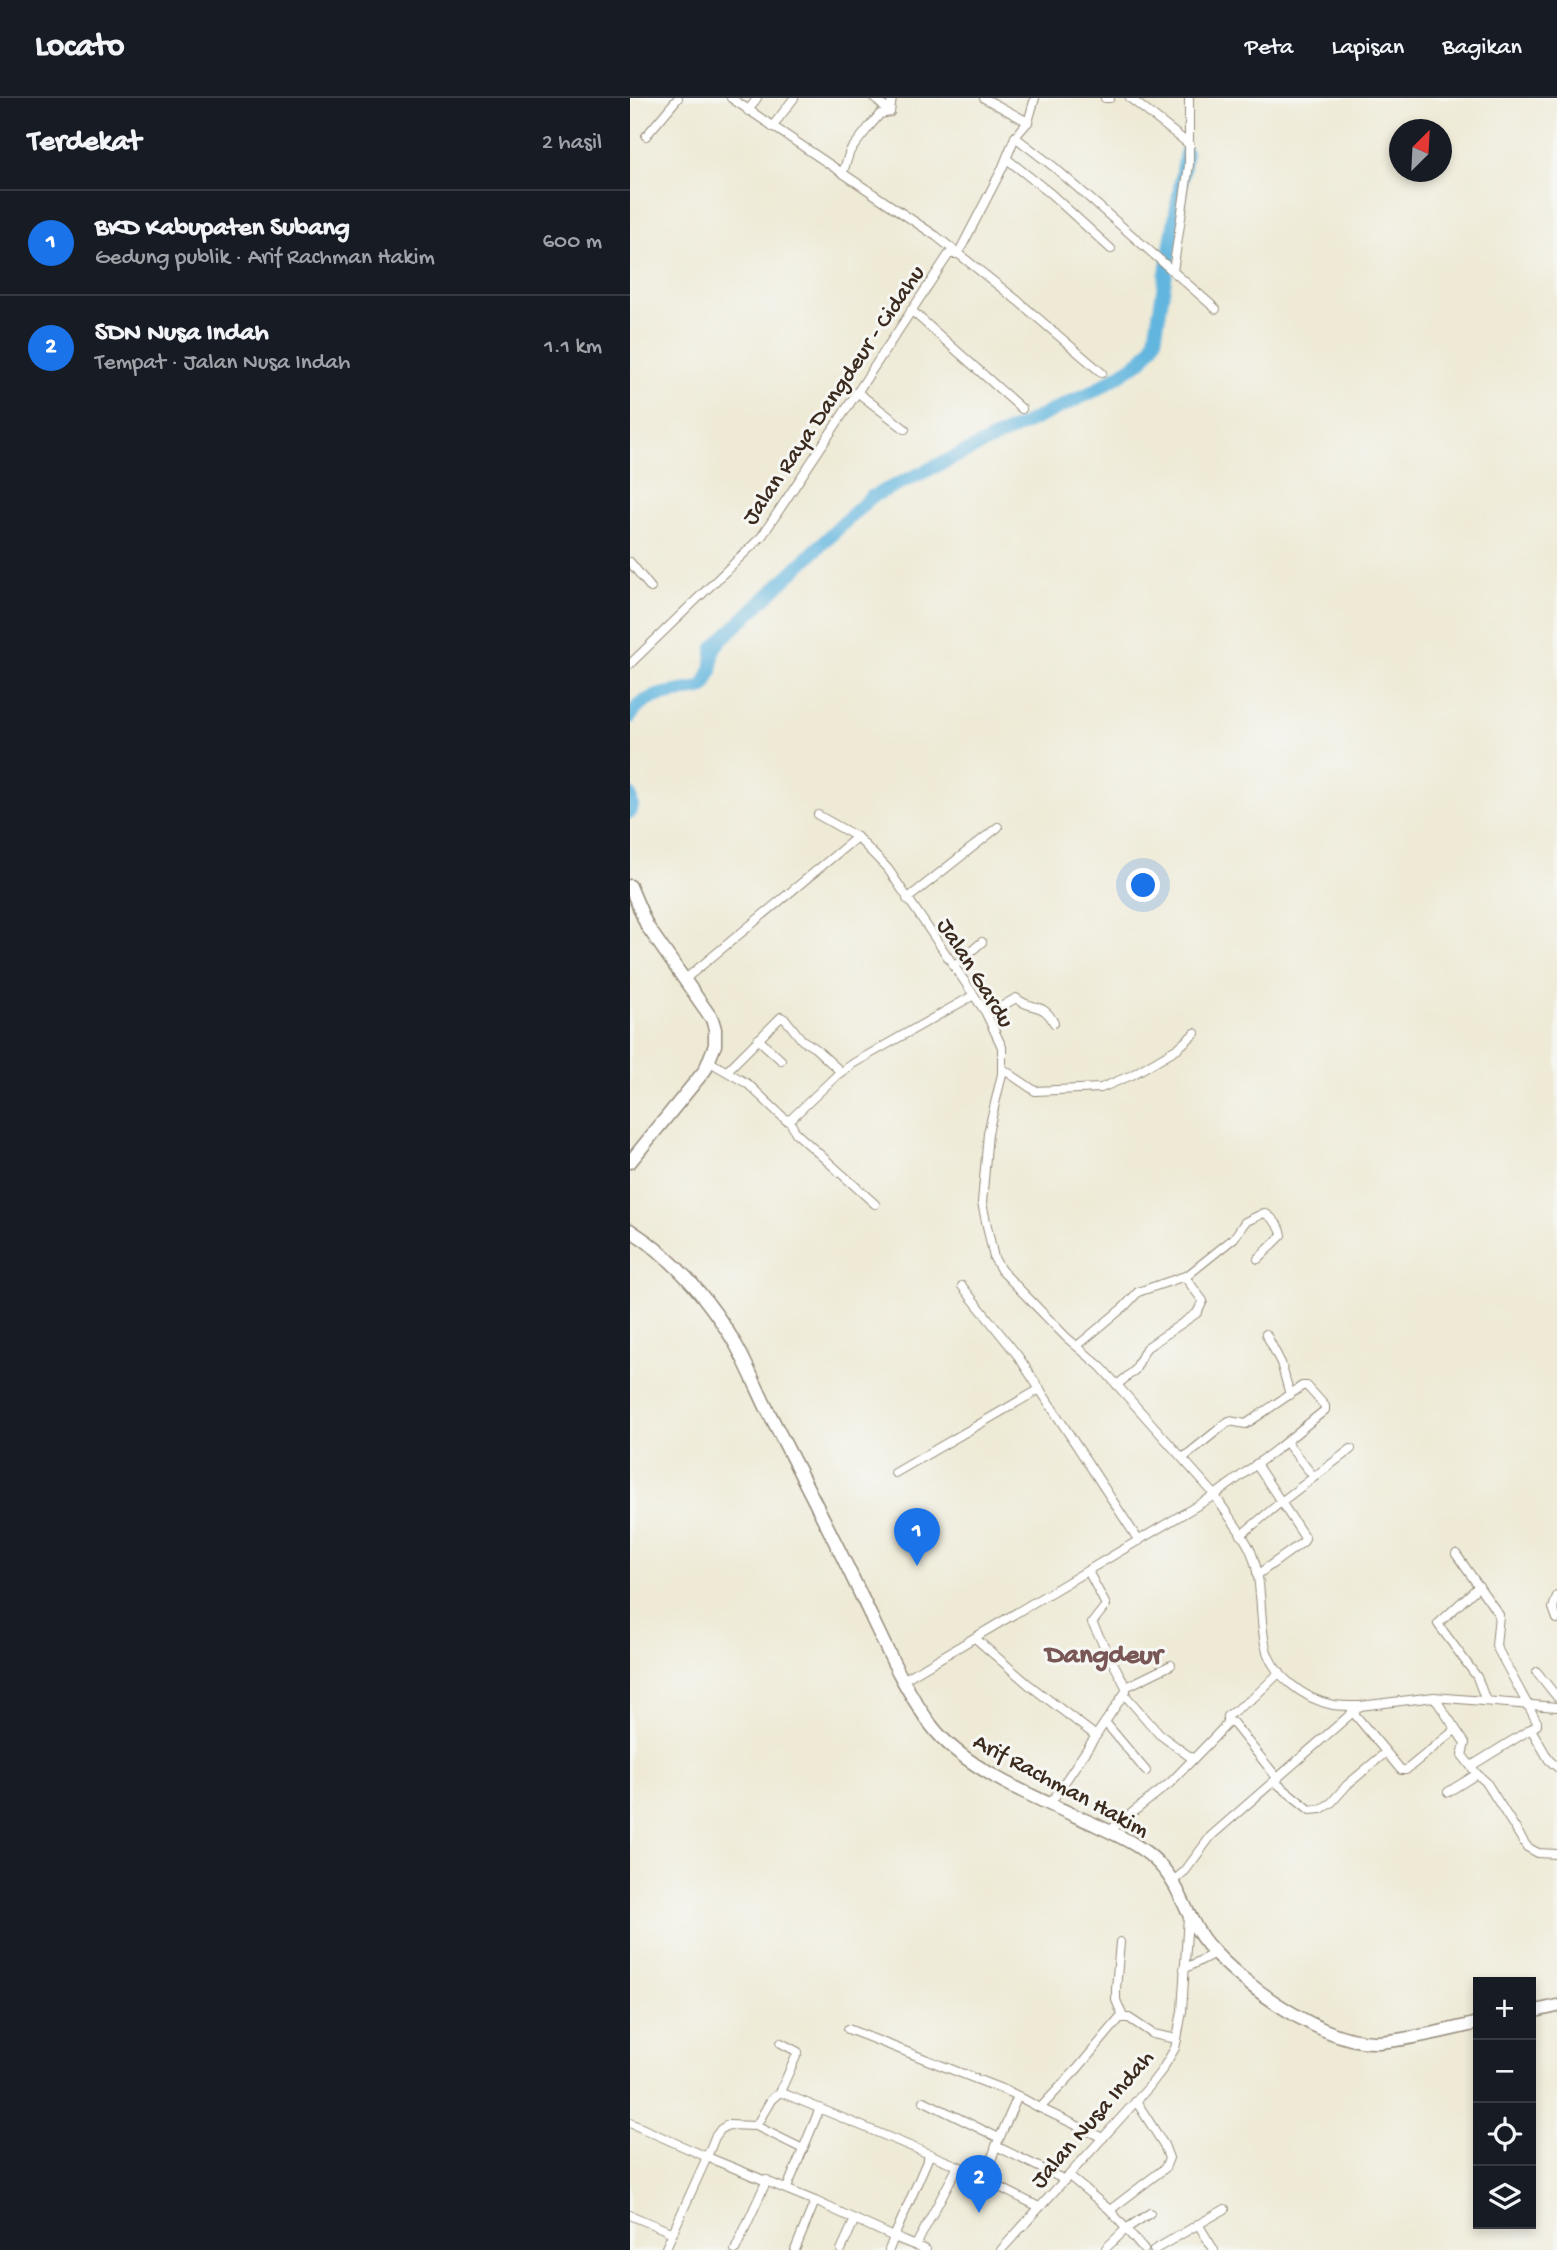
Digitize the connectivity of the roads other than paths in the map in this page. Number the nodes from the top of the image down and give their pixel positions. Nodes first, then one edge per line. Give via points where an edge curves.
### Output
1 (678, 98) edge
2 (731, 98) edge
3 (757, 98) edge
4 (794, 98) edge
5 (874, 98) edge
6 (892, 98) edge
7 (984, 98) edge
8 (1035, 98) edge
9 (1130, 98) edge
10 (1189, 98) edge
11 (748, 111) junction
12 (890, 112) junction
13 (1028, 122) junction
14 (772, 127) junction
15 (646, 136) dead end
16 (1015, 137) junction
17 (1187, 143) junction
18 (1007, 159) junction
19 (843, 172) junction
20 (1111, 249) dead end
21 (958, 254) junction
22 (1171, 270) junction
23 (1216, 309) dead end
24 (911, 310) junction
25 (1102, 373) dead end
26 (858, 392) junction
27 (1021, 409) dead end
28 (905, 429) dead end
29 (630, 562) edge
30 (651, 587) dead end
31 (630, 664) edge
32 (818, 815) dead end
33 (998, 827) dead end
34 (857, 837) junction
35 (630, 886) edge
36 (907, 899) junction
37 (982, 943) dead end
38 (954, 966) junction
39 (684, 980) junction
40 (974, 995) junction
41 (987, 1015) junction
42 (1054, 1023) dead end
43 (1195, 1033) dead end
44 (758, 1039) junction
45 (781, 1060) dead end
46 (710, 1062) junction
47 (1003, 1069) junction
48 (727, 1072) junction
49 (841, 1072) junction
50 (789, 1120) junction
51 (630, 1162) edge
52 (875, 1204) dead end
53 (632, 1229) edge
54 (1258, 1259) dead end
55 (1185, 1277) junction
56 (962, 1286) dead end
57 (1266, 1334) dead end
58 (1077, 1346) junction
59 (1117, 1385) junction
60 (1040, 1389) junction
61 (1290, 1395) junction
62 (1286, 1442) junction
63 (1351, 1449) dead end
64 (1182, 1458) junction
65 (1256, 1464) junction
66 (895, 1473) dead end
67 (1314, 1477) junction
68 (1210, 1498) junction
69 (1281, 1502) junction
70 (1241, 1535) junction
71 (1139, 1541) junction
72 (1456, 1554) dead end
73 (1088, 1571) junction
74 (1257, 1575) junction
75 (1479, 1586) junction
76 (1557, 1595) edge
77 (1557, 1619) edge
78 (975, 1638) junction
79 (1171, 1665) dead end
80 (1280, 1672) junction
81 (1537, 1672) dead end
82 (903, 1680) junction
83 (1125, 1691) junction
84 (1434, 1697) junction
85 (1557, 1697) edge
86 (1486, 1701) junction
87 (1530, 1704) junction
88 (1354, 1707) junction
89 (1557, 1707) edge
90 (1105, 1722) junction
91 (1227, 1723) junction
92 (1455, 1730) junction
93 (1531, 1730) junction
94 (1096, 1736) junction
95 (1385, 1753) junction
96 (1193, 1759) junction
97 (1471, 1766) junction
98 (1557, 1766) edge
99 (1146, 1771) dead end
100 (1477, 1774) junction
101 (1276, 1780) junction
102 (1448, 1791) dead end
103 (1050, 1804) junction
104 (1109, 1831) junction
105 (1557, 1854) edge
106 (1173, 1881) junction
107 (1188, 1913) junction
108 (1120, 1942) dead end
109 (1215, 1953) junction
110 (1184, 1969) junction
111 (1557, 2006) edge
112 (1536, 2011) edge
113 (1123, 2017) junction
114 (1473, 2024) edge
115 (848, 2029) dead end
116 (1177, 2039) junction
117 (781, 2043) dead end
118 (780, 2092) junction
119 (1018, 2096) junction
120 (924, 2101) dead end
121 (1136, 2101) junction
122 (820, 2108) junction
123 (1040, 2108) junction
124 (630, 2123) edge
125 (756, 2126) junction
126 (1103, 2138) junction
127 (998, 2142) junction
128 (803, 2149) junction
129 (930, 2154) junction
130 (707, 2157) junction
131 (958, 2166) junction
132 (1067, 2178) junction
133 (985, 2179) junction
134 (767, 2180) junction
135 (787, 2188) junction
136 (815, 2201) junction
137 (1039, 2207) junction
138 (1225, 2209) dead end
139 (1110, 2210) junction
140 (1150, 2213) dead end
141 (630, 2215) edge
142 (855, 2219) junction
143 (1198, 2224) junction
144 (1128, 2228) junction
145 (673, 2233) junction
146 (894, 2237) junction
147 (916, 2245) junction
148 (1106, 2248) dead end
149 (665, 2250) edge
150 (735, 2250) edge
151 (795, 2250) edge
152 (841, 2250) edge
153 (889, 2250) edge
154 (926, 2250) edge
155 (1001, 2250) edge
156 (1144, 2250) edge
157 (1154, 2250) edge
158 (1214, 2250) edge

1 - 15 street
2 - 11 street
3 - 11 street
4 - 14 street
5 - 12 street
6 - 12 street
7 - 13 street
8 - 13 street
9 - 17 street
10 - 17 street
11 - 14 street
12 - 19 street via 880,114 856,143
13 - 16 street, Jalan Raya Dangdeur - Cidahu
14 - 19 street
16 - 18 street, Jalan Raya Dangdeur - Cidahu
16 - 22 street
17 - 22 street via 1189,165
18 - 20 street
18 - 21 street, Jalan Raya Dangdeur - Cidahu
19 - 21 street
21 - 24 street, Jalan Raya Dangdeur - Cidahu via 949,254
21 - 25 street
22 - 23 street
24 - 26 street, Jalan Raya Dangdeur - Cidahu
24 - 27 street
26 - 28 street
26 - 31 street, Jalan Raya Dangdeur - Cidahu via 762,536
29 - 30 street
32 - 34 street, Jalan Gardu
33 - 36 street
34 - 36 street, Jalan Gardu via 888,869
34 - 39 street
35 - 39 main road via 647,926
36 - 38 street, Jalan Gardu
37 - 38 street
38 - 40 street, Jalan Gardu
39 - 46 main road via 715,1028
40 - 41 street, Jalan Gardu
40 - 49 street
41 - 42 street via 1016,998 1024,1005 1039,1007
41 - 47 street, Jalan Gardu via 1002,1047
43 - 47 street via 1132,1075 1101,1088 1035,1091
44 - 45 street
44 - 48 street
44 - 49 street via 782,1018
46 - 48 street
46 - 51 main road
47 - 58 street, Jalan Gardu via 988,1133 982,1212 997,1265
48 - 50 street
49 - 50 street
50 - 52 street via 796,1133
53 - 82 main road, Arif Rachman Hakim via 704,1297 737,1347
54 - 55 street via 1282,1235 1264,1213 1245,1223 1234,1238
55 - 58 street via 1139,1292
55 - 59 street via 1203,1301 1200,1310 1146,1348 1135,1370
56 - 60 street
57 - 61 street
58 - 59 street, Jalan Gardu
59 - 64 street, Jalan Gardu
60 - 66 street
60 - 71 street
61 - 62 street via 1305,1385 1325,1408
61 - 64 street via 1246,1424 1229,1421
62 - 65 street
62 - 67 street
63 - 67 street
64 - 68 street, Jalan Gardu
65 - 68 street
65 - 69 street
67 - 69 street
68 - 70 street, Jalan Gardu
68 - 71 street
69 - 70 street
69 - 74 street via 1305,1540
70 - 74 street, Jalan Gardu via 1252,1553
71 - 73 street
72 - 75 street
73 - 78 street
73 - 83 street via 1106,1605 1092,1623
74 - 80 street, Jalan Gardu via 1265,1645
75 - 86 street via 1438,1624 1477,1677
75 - 87 street via 1499,1615 1496,1646
76 - 77 street via 1553,1608
78 - 82 street
78 - 94 street
79 - 83 street
80 - 88 street via 1304,1693 1336,1706
80 - 91 street via 1227,1716
81 - 85 street
82 - 103 main road, Arif Rachman Hakim via 953,1749
83 - 90 street
83 - 96 street via 1159,1734
84 - 86 street
84 - 88 street
84 - 92 street
86 - 87 street
87 - 89 street
87 - 93 street via 1537,1722
88 - 95 street
88 - 101 street
90 - 94 street
90 - 99 street
91 - 96 street
91 - 101 street via 1233,1723
92 - 95 street via 1406,1770
92 - 97 street via 1465,1743 1462,1755
93 - 97 street
93 - 98 street
94 - 103 street
95 - 101 street via 1321,1808 1310,1810
96 - 104 street
97 - 100 street
100 - 102 street
100 - 105 street via 1527,1847
101 - 106 street via 1211,1836
103 - 104 main road, Arif Rachman Hakim
104 - 106 main road, Arif Rachman Hakim via 1139,1847
106 - 107 main road, Arif Rachman Hakim
107 - 109 main road, Arif Rachman Hakim
107 - 110 street, Jalan Nusa Indah
108 - 113 street via 1116,2000
109 - 110 street
109 - 114 main road, Arif Rachman Hakim via 1240,1978 1297,2016 1338,2035 1379,2042
110 - 116 street, Jalan Nusa Indah
111 - 112 main road
113 - 116 street via 1153,2034
113 - 123 street
115 - 119 street
116 - 121 street, Jalan Nusa Indah via 1162,2070
117 - 118 street via 798,2052
118 - 122 street
118 - 125 street
119 - 123 street
119 - 127 street
120 - 127 street
121 - 126 street, Jalan Nusa Indah
121 - 139 street via 1169,2158 1166,2168
122 - 128 street
122 - 129 street
123 - 126 street
124 - 130 street
125 - 128 street
125 - 130 street via 724,2126
126 - 132 street, Jalan Nusa Indah
127 - 132 street
127 - 133 street
128 - 135 street
129 - 131 street
129 - 146 street
130 - 134 street
130 - 145 street
131 - 133 street
131 - 147 street
132 - 137 street, Jalan Nusa Indah
132 - 139 street
133 - 137 street
134 - 135 street
134 - 150 street
135 - 136 street
136 - 142 street
136 - 151 street
137 - 155 street, Jalan Nusa Indah
138 - 143 street
139 - 144 street
140 - 144 street
141 - 145 street
142 - 146 street
142 - 152 street
143 - 157 street
143 - 158 street
144 - 148 street
144 - 156 street
145 - 149 street
146 - 147 street
146 - 153 street
147 - 154 street

